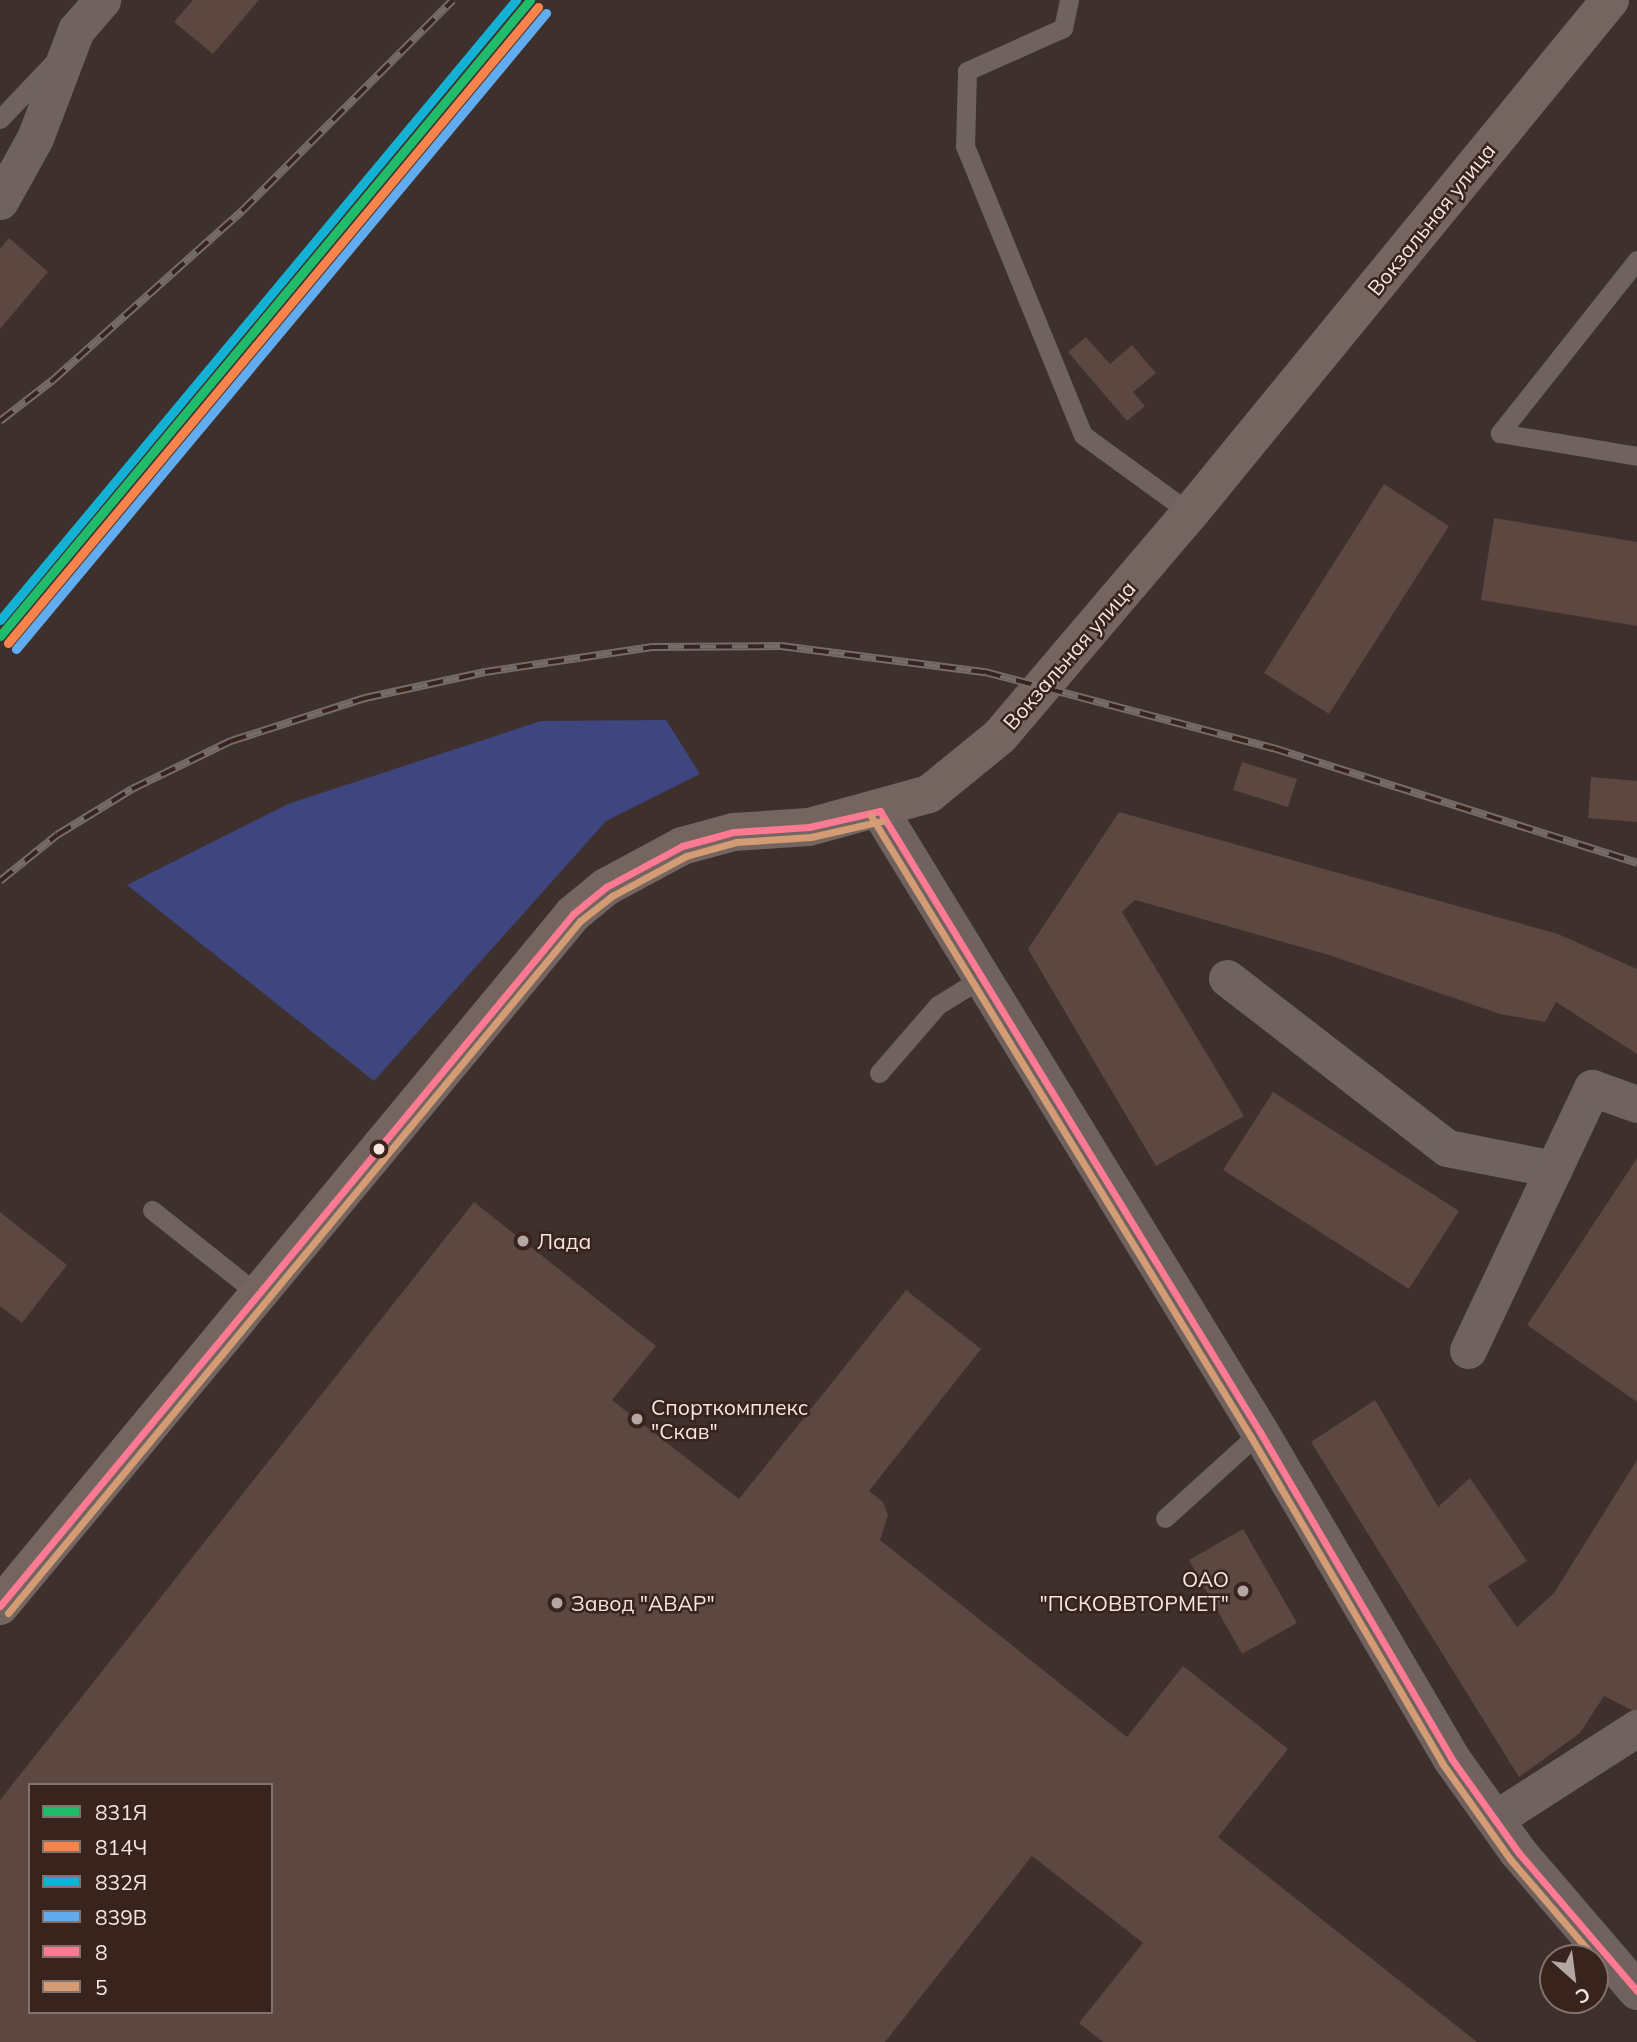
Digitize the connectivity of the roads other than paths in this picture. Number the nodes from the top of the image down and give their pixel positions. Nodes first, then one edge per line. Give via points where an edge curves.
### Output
1 (102, 0) edge
2 (1069, 0) edge
3 (1609, 0) edge
4 (70, 46) junction
5 (0, 119) edge
6 (0, 201) edge
7 (1637, 260) edge
8 (1637, 456) edge
9 (1190, 513) junction
10 (880, 811) junction
11 (985, 976) junction
12 (1227, 978) dead end
13 (879, 1073) dead end
14 (1637, 1104) edge
15 (1554, 1169) junction
16 (152, 1210) dead end
17 (255, 1292) junction
18 (1468, 1350) dead end
19 (1260, 1432) junction
20 (1165, 1518) dead end
21 (0, 1606) edge
22 (1637, 1728) edge
23 (1495, 1819) junction
24 (1637, 1991) edge

1 - 4 street via 76,30
2 - 9 lane via 1063,29 967,71 965,146 1083,435
3 - 9 main road, Вокзальная улица
4 - 5 lane
4 - 6 street via 35,138
7 - 8 lane via 1500,433
9 - 10 main road, Вокзальная улица via 1000,736 929,794
10 - 11 street
10 - 17 main road, Вокзальная улица via 809,827 734,832 682,846 606,887 573,914
11 - 13 lane via 938,1005
11 - 19 street
12 - 15 street via 1447,1148
14 - 15 street via 1592,1088
15 - 18 street
16 - 17 lane
17 - 21 main road, Вокзальная улица
19 - 20 lane
19 - 23 street via 1451,1758
22 - 23 street
23 - 24 street

